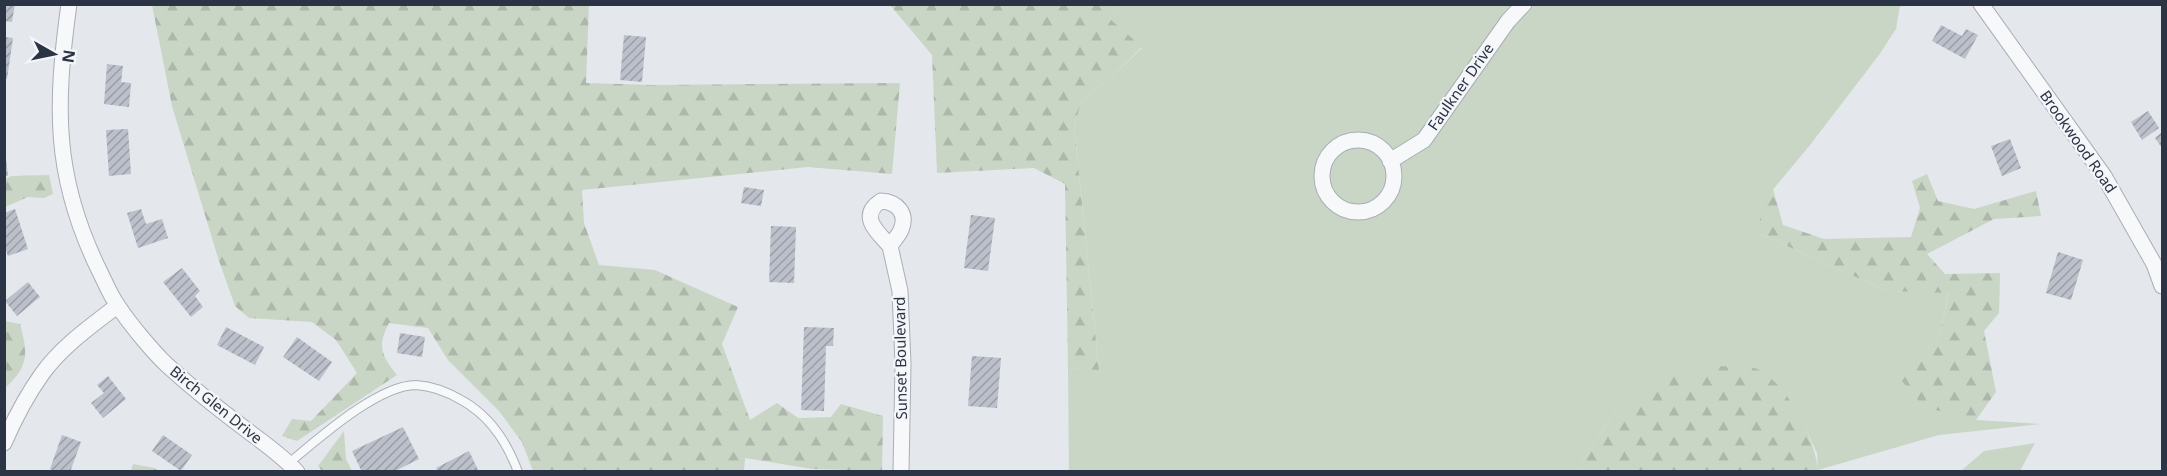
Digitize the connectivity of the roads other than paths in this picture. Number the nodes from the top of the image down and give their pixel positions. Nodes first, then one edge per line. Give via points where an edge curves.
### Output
1 (69, 4) edge
2 (1524, 4) edge
3 (1981, 4) edge
4 (1390, 161) junction
5 (890, 246) dead end
6 (2163, 286) edge
7 (117, 306) junction
8 (4, 443) edge
9 (293, 467) edge
10 (518, 471) edge
11 (901, 471) edge

1 - 7 street, Birch Glen Drive via 59,100 64,169 87,244
2 - 4 street, Faulkner Drive via 1424,140
3 - 6 street, Brookwood Road via 2104,176
4 - 4 street via 1392,188 1374,208 1348,210 1327,194 1323,166 1341,144 1369,142 1385,152
5 - 11 street, Sunset Boulevard via 900,291
7 - 8 street via 75,339 42,373
7 - 9 street, Birch Glen Drive via 165,363 201,396
9 - 10 lane via 326,432 371,401 414,385 437,387 473,407 504,440

